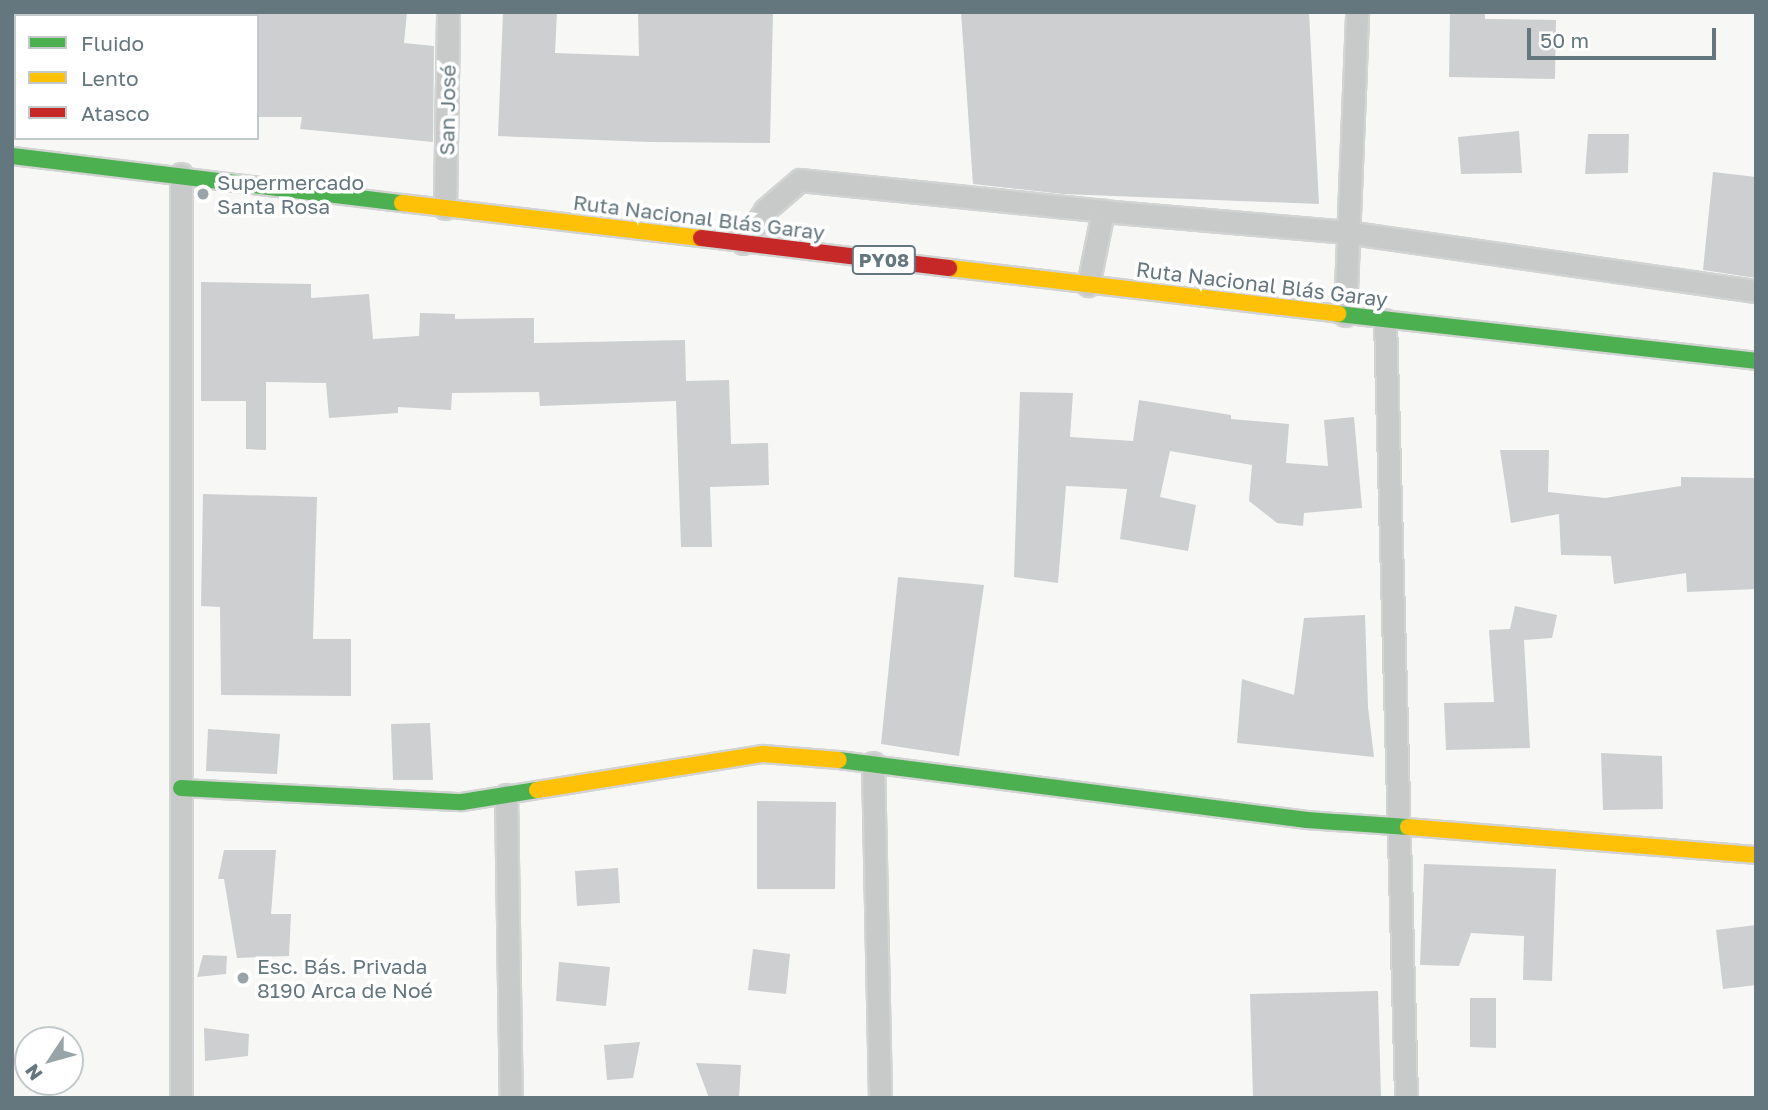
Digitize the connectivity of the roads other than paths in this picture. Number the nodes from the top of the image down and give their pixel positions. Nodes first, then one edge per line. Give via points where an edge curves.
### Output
1 (448, 12) edge
2 (1357, 12) edge
3 (12, 156) edge
4 (181, 174) junction
5 (445, 208) junction
6 (1103, 211) junction
7 (1346, 232) junction
8 (743, 243) junction
9 (1088, 285) junction
10 (1756, 290) edge
11 (1345, 315) junction
12 (1385, 320) junction
13 (1756, 361) edge
14 (873, 763) junction
15 (181, 788) junction
16 (506, 795) junction
17 (1399, 827) junction
18 (1756, 855) edge
19 (181, 1098) edge
20 (511, 1098) edge
21 (880, 1098) edge
22 (1406, 1098) edge

1 - 5 street, San José
2 - 7 street
3 - 4 main road, Ruta Nacional Blás Garay / PY08
4 - 5 main road, Ruta Nacional Blás Garay / PY08
4 - 15 street
5 - 8 main road, Ruta Nacional Blás Garay / PY08
6 - 7 street
6 - 8 street via 800,180 765,210
6 - 9 street
7 - 10 street
7 - 11 street
8 - 9 main road, Ruta Nacional Blás Garay / PY08
9 - 11 main road, Ruta Nacional Blás Garay / PY08
11 - 12 main road, Ruta Nacional Blás Garay / PY08
12 - 13 main road, Ruta Nacional Blás Garay / PY08
12 - 17 street
14 - 16 main road via 763,754
14 - 17 main road via 1307,820
14 - 21 street
15 - 16 main road via 462,802
15 - 19 street
16 - 20 street
17 - 18 main road
17 - 22 street

